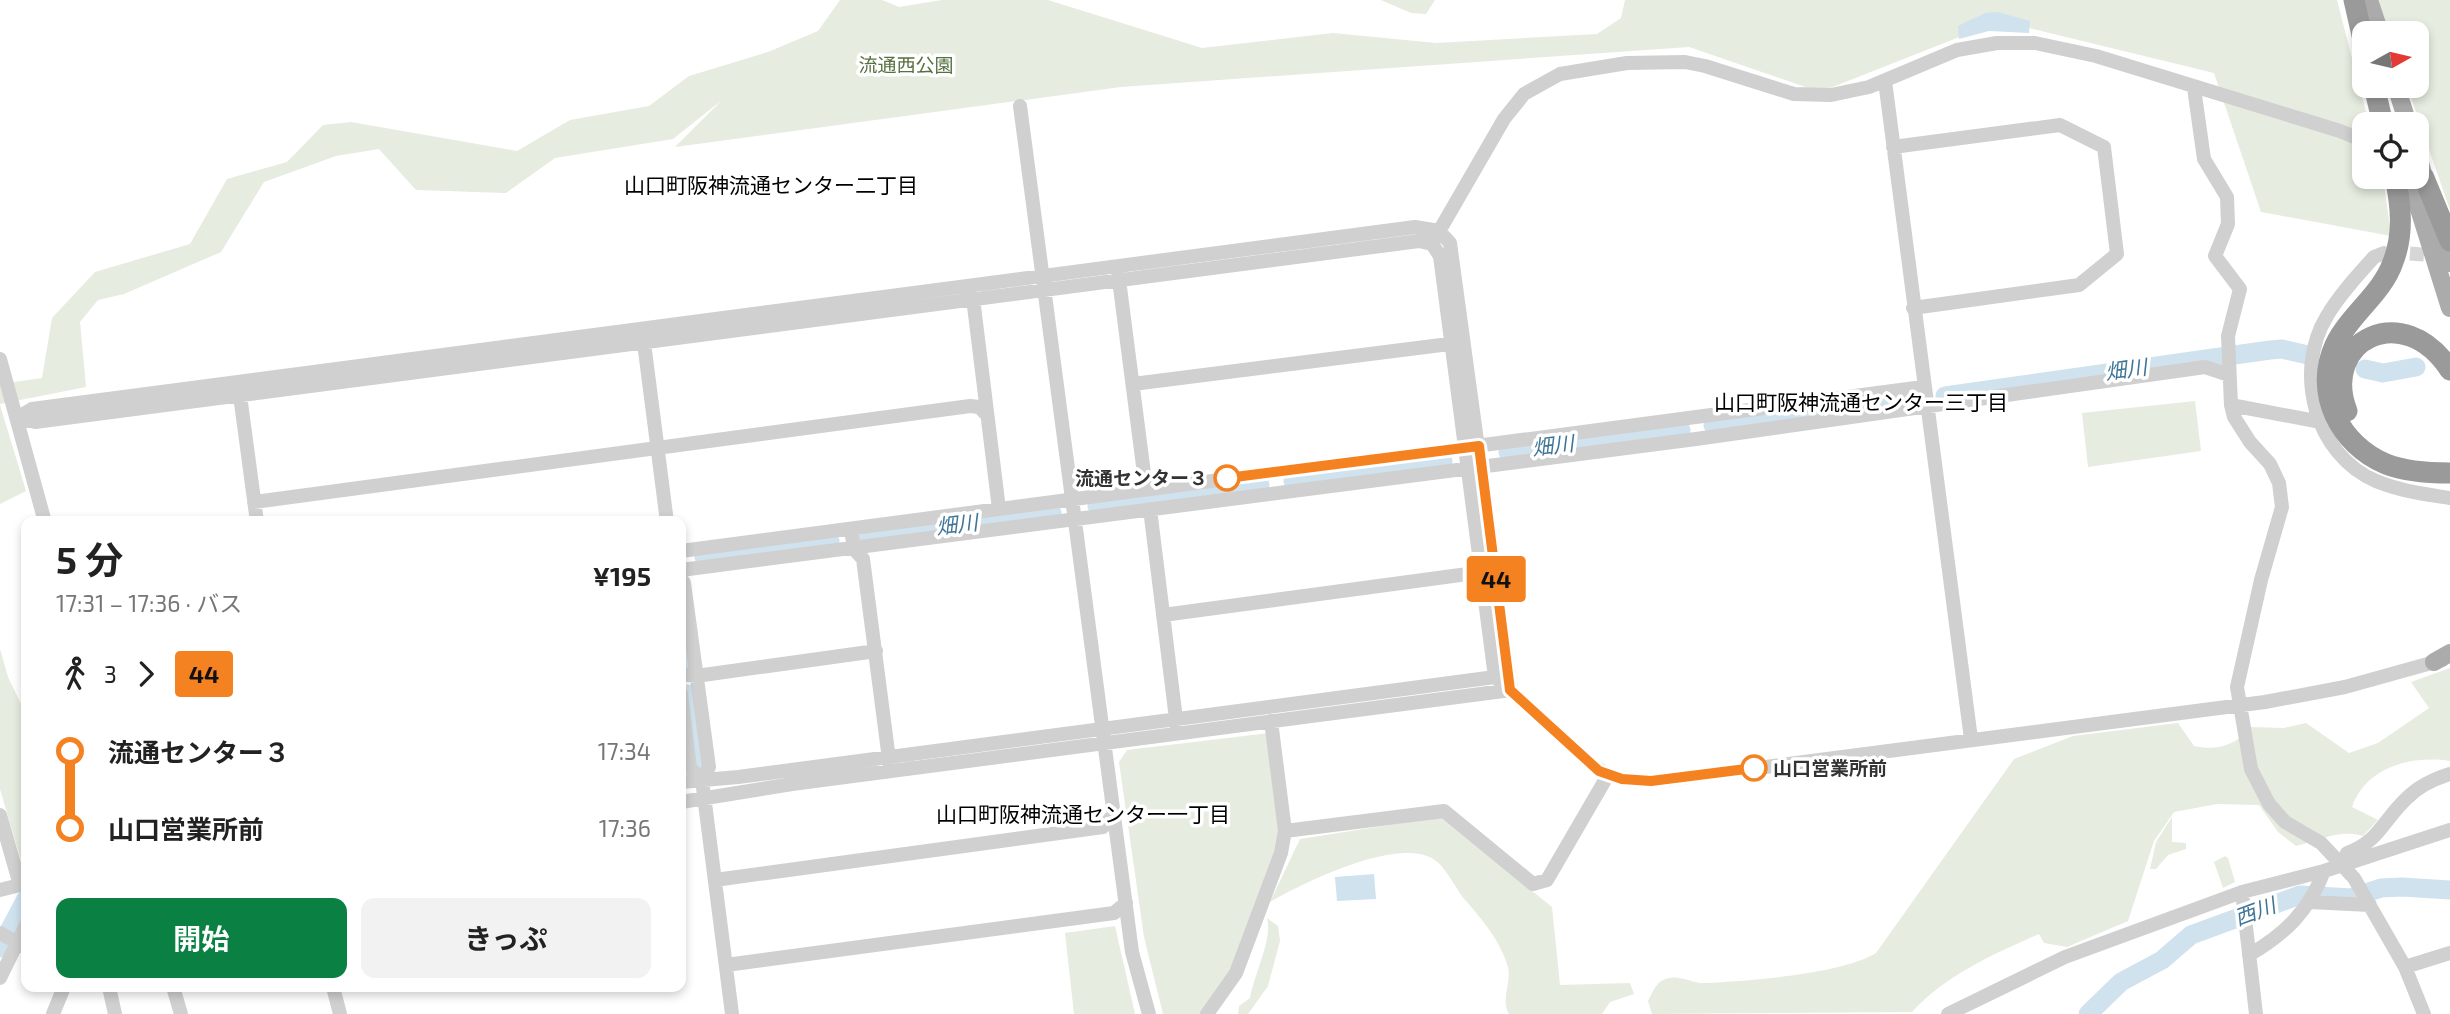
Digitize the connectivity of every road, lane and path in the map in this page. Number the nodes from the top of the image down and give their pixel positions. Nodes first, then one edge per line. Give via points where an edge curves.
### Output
1 (2355, 0) edge
2 (2369, 0) edge
3 (2359, 21) edge
4 (2361, 21) edge
5 (2375, 21) edge
6 (1885, 81) junction
7 (2194, 88) junction
8 (1020, 106) dead end
9 (2352, 136) edge
10 (1894, 147) junction
11 (2403, 189) edge
12 (2408, 189) edge
13 (2409, 189) edge
14 (2411, 189) edge
15 (1435, 238) junction
16 (2450, 242) edge
17 (2384, 253) dead end
18 (2450, 263) edge
19 (1118, 273) junction
20 (1043, 283) junction
21 (973, 292) junction
22 (1913, 308) junction
23 (2450, 309) edge
24 (643, 336) junction
25 (1458, 343) junction
26 (0, 359) edge
27 (2229, 362) junction
28 (2450, 370) edge
29 (1133, 384) junction
30 (1923, 387) junction
31 (239, 388) junction
32 (2231, 405) junction
33 (1925, 406) junction
34 (986, 414) junction
35 (17, 418) junction
36 (1693, 418) junction
37 (2320, 422) junction
38 (1696, 439) junction
39 (1479, 446) junction
40 (657, 447) junction
41 (1464, 447) junction
42 (2450, 460) edge
43 (1474, 467) junction
44 (1276, 472) junction
45 (2450, 474) edge
46 (1146, 489) junction
47 (1279, 492) junction
48 (2450, 498) edge
49 (1073, 499) junction
50 (254, 502) junction
51 (999, 509) junction
52 (1150, 509) junction
53 (43, 516) edge
54 (256, 516) edge
55 (666, 516) edge
56 (1076, 520) junction
57 (852, 529) junction
58 (854, 549) junction
59 (686, 550) edge
60 (686, 569) edge
61 (1488, 571) junction
62 (686, 598) edge
63 (1163, 615) junction
64 (876, 651) junction
65 (2445, 657) edge
66 (686, 675) edge
67 (696, 676) junction
68 (1495, 677) junction
69 (1510, 690) junction
70 (2239, 704) junction
71 (1271, 721) junction
72 (1177, 726) junction
73 (686, 735) edge
74 (1104, 736) junction
75 (1971, 739) junction
76 (890, 764) junction
77 (2450, 774) edge
78 (1608, 775) junction
79 (702, 780) junction
80 (686, 782) edge
81 (704, 797) junction
82 (686, 801) edge
83 (0, 814) edge
84 (1114, 814) junction
85 (2450, 830) edge
86 (1285, 831) junction
87 (2343, 865) junction
88 (2324, 871) junction
89 (715, 880) junction
90 (0, 890) edge
91 (2313, 897) junction
92 (2366, 898) junction
93 (2243, 899) junction
94 (1126, 903) junction
95 (14, 938) edge
96 (2450, 953) edge
97 (2249, 955) junction
98 (726, 965) junction
99 (2405, 967) junction
100 (0, 978) edge
101 (62, 992) edge
102 (110, 992) edge
103 (174, 992) edge
104 (334, 992) edge
105 (53, 1014) edge
106 (116, 1014) edge
107 (181, 1014) edge
108 (340, 1014) edge
109 (732, 1014) edge
110 (1149, 1014) edge
111 (1207, 1014) edge
112 (1948, 1014) edge
113 (2256, 1014) edge
114 (2424, 1014) edge

1 - 3 highway
1 - 4 main road
2 - 5 main road
6 - 7 street via 1957,50 2015,41 2075,50
6 - 10 street
6 - 15 street via 1851,92 1811,95 1774,89 1685,62 1627,63 1560,74 1535,86 1513,105
7 - 9 street
7 - 27 street via 2204,159 2227,197 2228,225 2215,256 2240,289 2228,336
8 - 20 street
10 - 22 street
10 - 22 street via 2060,125 2104,147 2117,254 2079,285
11 - 45 highway via 2393,263 2336,344 2328,370 2329,396 2343,431 2363,451 2402,468
12 - 23 main road
13 - 18 main road
14 - 16 highway
15 - 19 street via 1415,227
15 - 25 street via 1454,252
17 - 37 street via 2374,257 2326,316 2313,349 2311,382
19 - 20 street
19 - 29 street
20 - 21 street
20 - 49 street
21 - 24 street
21 - 34 street
22 - 30 street
24 - 31 street
24 - 40 street
25 - 29 street
25 - 39 street
25 - 41 street
26 - 35 street
27 - 32 street
27 - 33 street
28 - 42 highway via 2437,351 2416,336 2383,333 2355,349 2342,382 2351,418 2366,437 2400,454
29 - 46 street
30 - 33 street
30 - 36 street
31 - 35 street via 32,409
31 - 50 street
32 - 37 street
32 - 70 street via 2234,417 2270,464 2279,483 2282,507 2239,673
33 - 38 street
33 - 75 street
34 - 40 street via 970,406
34 - 51 street
35 - 53 street
36 - 38 street
36 - 39 street
37 - 48 street via 2334,449 2358,472 2391,487
38 - 43 street
39 - 41 street
39 - 43 street
40 - 50 street
40 - 55 street
41 - 43 street
41 - 44 street
43 - 47 street
43 - 61 street
44 - 46 street
44 - 47 street
46 - 49 street
47 - 52 street
49 - 51 street
49 - 56 street
50 - 54 street
51 - 57 street
52 - 56 street
52 - 63 street
56 - 58 street
56 - 74 street
57 - 58 street
57 - 59 street
58 - 60 street
58 - 64 street via 863,559
61 - 63 street
61 - 68 street
61 - 69 street
62 - 67 street
63 - 72 street
64 - 67 street
64 - 76 street
65 - 70 street via 2345,687
66 - 67 street
67 - 79 street via 709,767
68 - 69 street
68 - 72 street
69 - 71 street
69 - 78 street
70 - 75 street
70 - 87 street via 2251,769 2269,804 2285,822 2321,843
71 - 72 street
71 - 86 street
72 - 74 street
73 - 79 street via 690,768
74 - 76 street
74 - 84 street
75 - 78 street via 1666,780 1635,781
76 - 79 street
76 - 81 street
77 - 87 street via 2407,797 2371,842 2347,853
78 - 86 street via 1547,880 1540,884 1533,884 1444,811
79 - 80 street
79 - 81 street
81 - 82 street
81 - 89 street
83 - 90 street via 20,885
84 - 89 street via 1103,827
84 - 94 street
85 - 87 street
86 - 111 street via 1236,973
87 - 88 street
87 - 92 street
88 - 91 street
88 - 93 street
89 - 98 street
91 - 92 street
91 - 97 street via 2294,924
92 - 99 street
93 - 97 street
93 - 112 street via 2065,957
94 - 98 street via 1114,914
94 - 110 street via 1132,952
95 - 100 street
96 - 99 street
97 - 113 street
98 - 109 street
99 - 114 street
101 - 105 street
102 - 106 street
103 - 107 street
104 - 108 street

